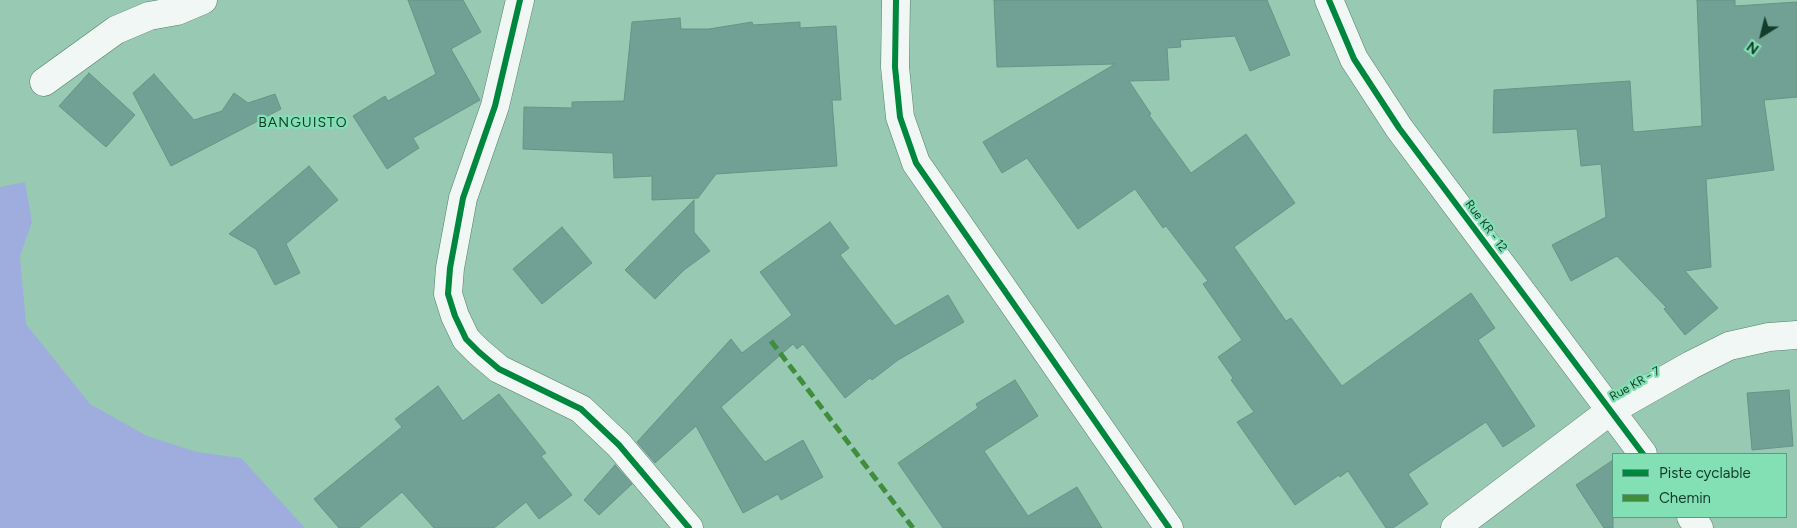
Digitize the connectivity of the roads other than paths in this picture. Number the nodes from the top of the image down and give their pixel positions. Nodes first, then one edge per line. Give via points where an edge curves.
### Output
1 (203, 0) edge
2 (520, 0) edge
3 (896, 0) edge
4 (1329, 0) edge
5 (158, 7) edge
6 (44, 82) dead end
7 (1797, 335) edge
8 (1610, 411) junction
9 (1642, 453) edge
10 (689, 528) edge
11 (1169, 528) edge
12 (1455, 528) edge

1 - 5 street via 177,11
2 - 10 street via 495,106 463,198 448,294 455,316 466,339 499,369 581,410 619,445
3 - 11 street via 895,67 900,117 916,162
4 - 8 street, Rue KR - 12 via 1354,59 1399,128
5 - 6 street via 149,16 116,30
7 - 8 street, Rue KR - 7 via 1729,346
8 - 9 street, Rue KR - 12
8 - 12 street, Rue KR - 7

